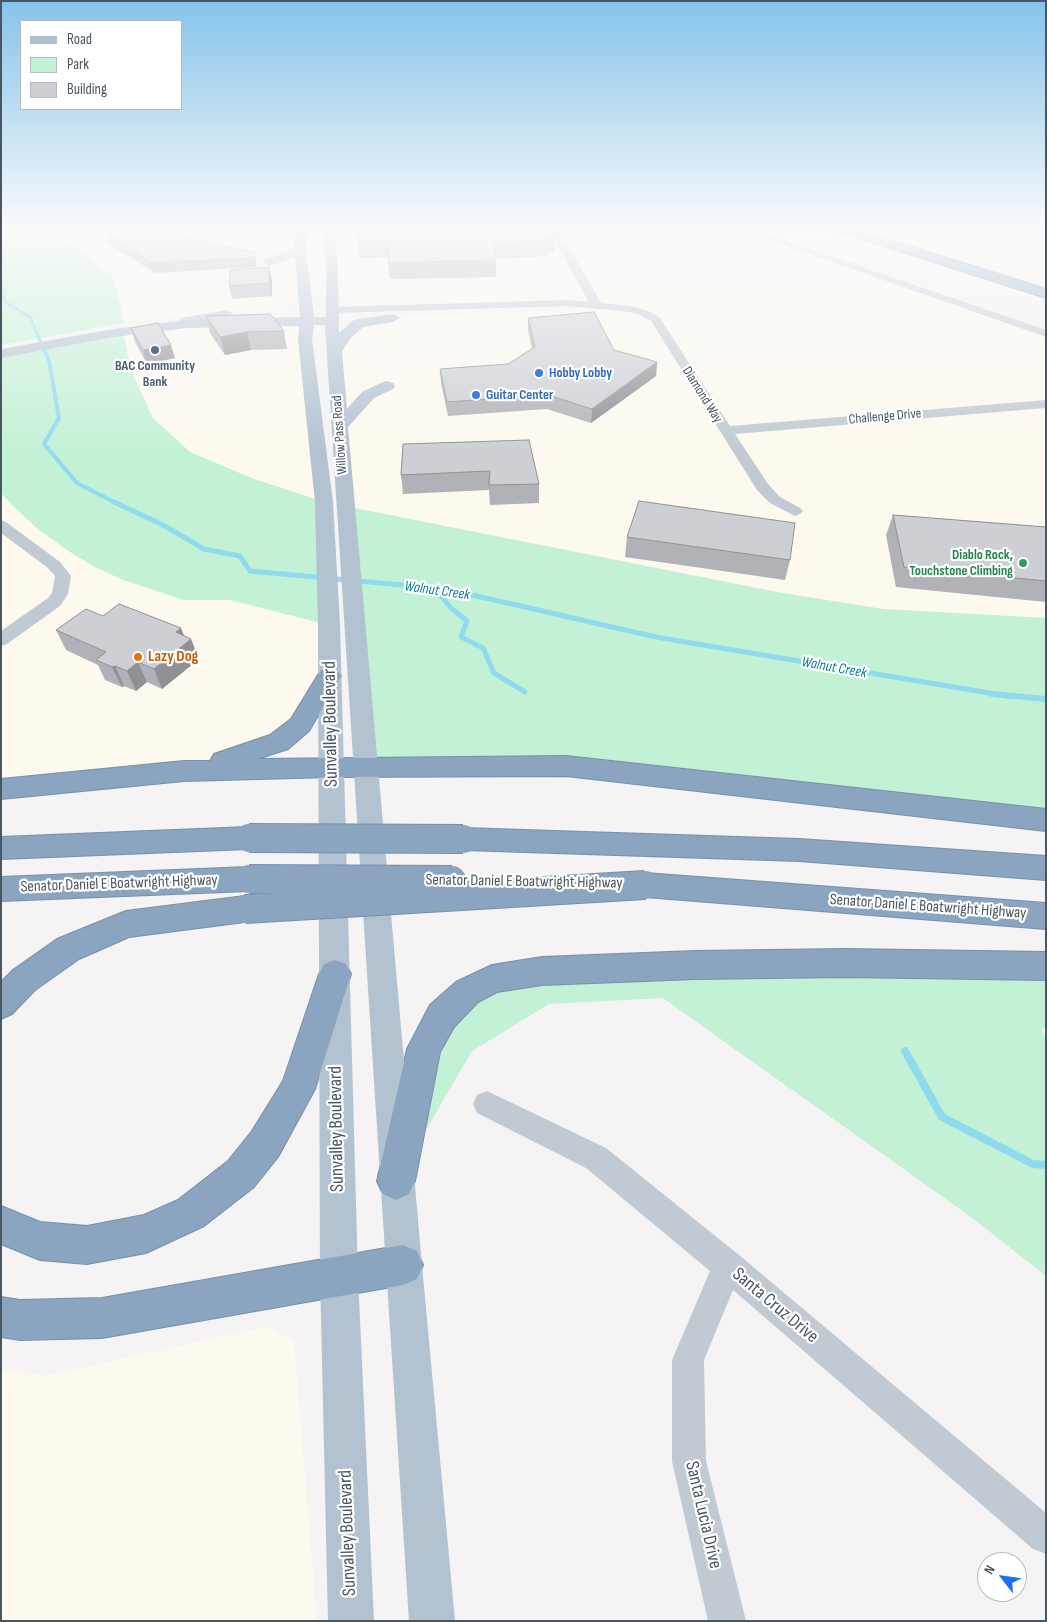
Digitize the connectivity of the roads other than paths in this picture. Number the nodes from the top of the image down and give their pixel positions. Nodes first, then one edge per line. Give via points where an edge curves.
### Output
1 (306, 303) edge
2 (332, 303) edge
3 (350, 303) edge
4 (956, 303) edge
5 (596, 304) junction
6 (278, 308) dead end
7 (380, 309) junction
8 (227, 313) junction
9 (249, 313) junction
10 (333, 315) junction
11 (308, 316) junction
12 (392, 318) junction
13 (177, 325) junction
14 (112, 329) junction
15 (1046, 334) edge
16 (1, 345) edge
17 (335, 351) junction
18 (1, 354) edge
19 (387, 386) dead end
20 (1046, 404) edge
21 (340, 426) junction
22 (725, 431) junction
23 (795, 511) dead end
24 (1, 525) edge
25 (330, 636) joint
26 (1, 640) edge
27 (355, 644) joint
28 (329, 676) junction
29 (333, 767) junction
30 (365, 767) junction
31 (184, 771) junction
32 (1, 789) edge
33 (1046, 820) edge
34 (1, 848) edge
35 (1046, 868) edge
36 (644, 885) junction
37 (1, 889) edge
38 (1046, 916) edge
39 (1046, 966) edge
40 (335, 974) junction
41 (1, 1004) edge
42 (487, 1104) dead end
43 (396, 1181) junction
44 (1, 1225) edge
45 (403, 1265) junction
46 (728, 1266) junction
47 (339, 1276) junction
48 (1, 1316) edge
49 (1046, 1536) edge
50 (351, 1621) edge
51 (432, 1621) edge
52 (727, 1621) edge

1 - 11 main road, Willow Pass Road
2 - 10 main road, Willow Pass Road
3 - 7 main road
4 - 15 street
5 - 7 street, Diamond Way
5 - 12 street, Diamond Way via 575,310
5 - 22 street, Diamond Way via 631,309 655,319
6 - 9 main road
7 - 10 street, Diamond Way
8 - 9 main road
8 - 13 street via 186,320
8 - 14 main road via 168,317
9 - 11 main road
10 - 11 main road
10 - 12 street, Diamond Way
10 - 17 main road, Willow Pass Road via 331,328
11 - 13 main road
11 - 25 main road, Willow Pass Road via 305,339 324,502
12 - 17 main road via 359,323 344,335
13 - 14 main road
14 - 16 main road
14 - 18 main road
17 - 21 main road, Willow Pass Road
19 - 21 main road via 368,394
20 - 22 street, Challenge Drive
21 - 27 main road, Willow Pass Road
22 - 23 street, Diamond Way via 762,487 774,500
24 - 26 street via 54,565 62,576 60,594 54,602
25 - 28 main road, Sunvalley Boulevard
27 - 30 main road, Sunvalley Boulevard
28 - 29 main road, Sunvalley Boulevard
28 - 31 highway via 300,726 279,742
29 - 30 highway
29 - 31 highway
29 - 40 main road, Sunvalley Boulevard
30 - 33 highway via 574,767
30 - 43 main road, Sunvalley Boulevard
31 - 32 highway
34 - 35 highway, bridge via 249,838 463,839 798,850
36 - 37 highway, Senator Daniel E Boatwright Highway, bridge via 249,879
36 - 38 highway, Senator Daniel E Boatwright Highway
36 - 41 highway, bridge via 245,909 126,924 68,949 46,963
39 - 43 highway via 695,965 542,971 492,979 468,992 442,1016 424,1049
40 - 44 highway via 298,1090 265,1144 241,1174 191,1213 146,1234 87,1245 40,1241
40 - 47 main road, Sunvalley Boulevard
42 - 46 street, Santa Cruz Drive via 596,1158
43 - 45 main road, Sunvalley Boulevard
45 - 47 highway
45 - 51 main road, Sunvalley Boulevard
46 - 49 street, Santa Cruz Drive
46 - 52 street, Santa Lucia Drive via 688,1360 688,1461
47 - 48 highway via 102,1318 20,1320
47 - 50 main road, Sunvalley Boulevard

